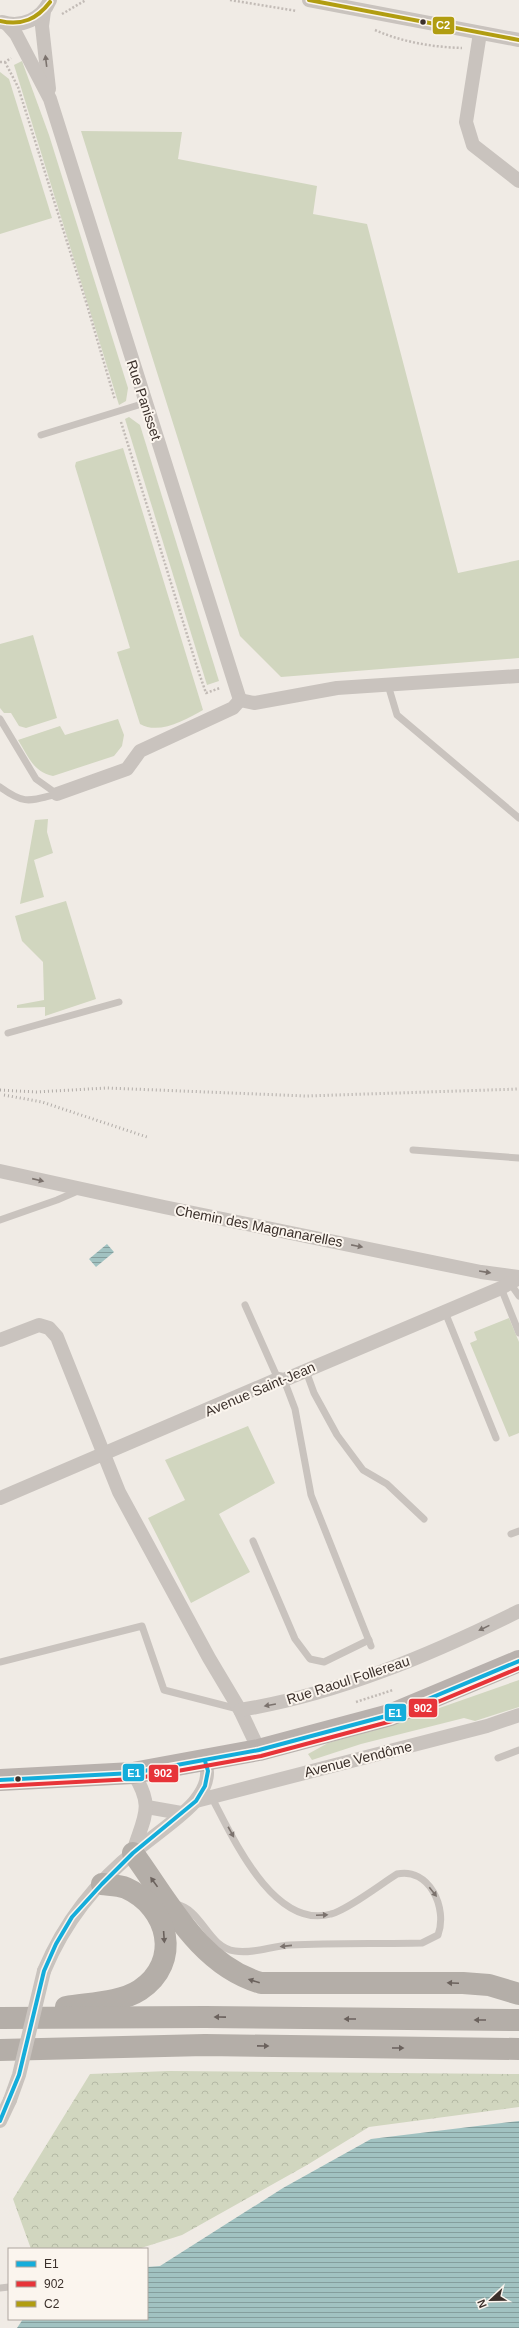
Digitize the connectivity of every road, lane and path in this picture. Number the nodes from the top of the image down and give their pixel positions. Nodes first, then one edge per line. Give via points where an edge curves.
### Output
1 (309, 0) edge
2 (49, 3) edge
3 (4, 22) edge
4 (480, 33) junction
5 (519, 40) edge
6 (0, 62) edge
7 (50, 99) junction
8 (519, 181) edge
9 (145, 403) junction
10 (118, 412) junction
11 (42, 436) dead end
12 (519, 676) edge
13 (235, 683) junction
14 (388, 685) junction
15 (240, 700) junction
16 (0, 719) edge
17 (0, 787) edge
18 (57, 794) junction
19 (519, 818) edge
20 (119, 1002) dead end
21 (8, 1033) dead end
22 (413, 1150) dead end
23 (519, 1158) edge
24 (0, 1171) edge
25 (82, 1189) junction
26 (0, 1220) edge
27 (512, 1281) edge
28 (519, 1296) edge
29 (245, 1304) dead end
30 (446, 1312) junction
31 (519, 1333) edge
32 (0, 1340) edge
33 (306, 1371) junction
34 (281, 1380) junction
35 (496, 1438) dead end
36 (104, 1455) junction
37 (0, 1498) edge
38 (424, 1519) dead end
39 (519, 1531) edge
40 (511, 1534) dead end
41 (253, 1541) dead end
42 (519, 1611) edge
43 (519, 1661) edge
44 (0, 1662) edge
45 (395, 1690) dead end
46 (350, 1704) dead end
47 (240, 1710) junction
48 (519, 1715) edge
49 (259, 1750) junction
50 (519, 1750) edge
51 (498, 1758) dead end
52 (205, 1760) junction
53 (133, 1773) junction
54 (0, 1780) edge
55 (212, 1798) junction
56 (196, 1801) junction
57 (147, 1807) junction
58 (181, 1813) junction
59 (133, 1853) junction
60 (102, 1884) junction
61 (169, 1903) junction
62 (519, 1994) edge
63 (4, 2018) edge
64 (519, 2020) edge
65 (205, 2045) junction
66 (519, 2048) edge
67 (0, 2050) edge
68 (0, 2060) edge
69 (0, 2121) edge

1 - 4 street
2 - 3 street via 34,19 21,24
7 -> 2 street via 42,26
3 - 7 street via 16,34
4 - 5 street
4 - 8 street via 466,122 473,145
6 - 10 path via 5,62 18,87
7 - 9 street, Rue Panisset
9 - 10 lane
9 - 13 street, Rue Panisset
10 - 11 lane
10 - 13 path via 206,693
12 - 14 street
13 - 15 street, Rue Panisset
14 - 15 street via 337,688 254,703
14 - 19 lane via 397,715
15 - 18 street via 233,708 140,752 127,769
16 - 18 lane via 36,779
17 - 18 lane via 18,800 32,800
20 - 21 lane
22 - 23 lane
24 -> 25 street, Chemin des Magnanarelles
25 - 26 lane
25 -> 27 street, Chemin des Magnanarelles via 481,1272
27 - 28 lane
27 - 30 street, Avenue Saint-Jean
27 - 31 lane
29 - 34 lane
30 - 33 street, Avenue Saint-Jean
30 - 35 lane
32 - 36 street via 38,1325 49,1328 57,1337
33 - 34 street, Avenue Saint-Jean
33 - 38 lane via 314,1393 337,1435 363,1470 387,1484
34 - 36 street, Avenue Saint-Jean
34 - 41 lane via 295,1408 311,1495 370,1643 324,1662 310,1659 295,1639
36 - 37 street, Avenue Saint-Jean
36 - 47 street via 119,1492
39 - 40 lane
42 -> 47 street, Rue Raoul Follereau via 459,1641 379,1673 275,1704
43 - 49 main road via 390,1715
44 - 47 lane via 142,1626 164,1690
45 - 46 path
47 - 49 street
48 - 55 street, Avenue Vendôme via 487,1726
49 - 52 main road
50 - 51 lane
52 - 53 main road
52 - 56 street via 208,1771 205,1786
53 - 54 main road
53 - 57 street via 142,1787
55 - 56 street, Avenue Vendôme
55 -> 61 lane via 266,1888 281,1902 306,1913 319,1916 332,1914 397,1874 407,1872 414,1874 437,1896 441,1928 438,1935 422,1943 288,1945 234,1951 220,1945 186,1906
56 - 58 street
57 - 58 street
57 - 59 street
58 - 59 street
59 - 60 street
61 -> 59 highway
60 -> 63 highway via 125,1888 156,1910 162,1922 165,1938 160,1968 151,1981 125,1998
60 - 69 street, bridge via 72,1917 44,1971 20,2075
62 -> 61 highway via 463,1983 261,1983 246,1979 216,1960 192,1935
64 -> 63 highway
65 -> 66 highway
65 - 67 highway
65 - 68 highway

